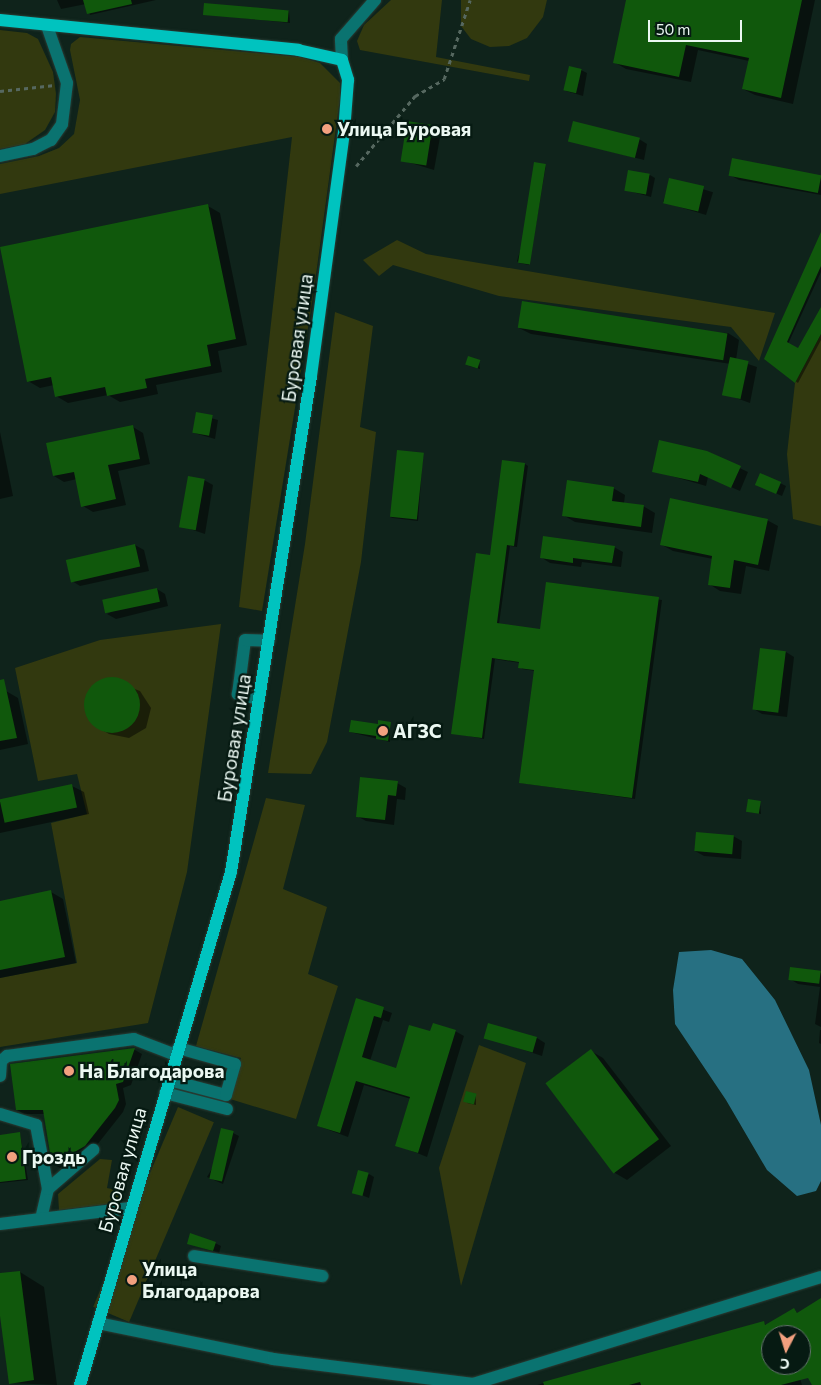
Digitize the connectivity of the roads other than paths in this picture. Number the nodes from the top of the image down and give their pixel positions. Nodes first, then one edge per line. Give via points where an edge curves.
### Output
1 (375, 0) edge
2 (0, 20) edge
3 (47, 26) junction
4 (342, 60) junction
5 (0, 156) edge
6 (269, 641) junction
7 (259, 699) junction
8 (177, 1052) junction
9 (0, 1076) edge
10 (168, 1080) junction
11 (165, 1093) junction
12 (227, 1109) dead end
13 (0, 1114) edge
14 (93, 1150) dead end
15 (48, 1189) junction
16 (130, 1208) junction
17 (41, 1219) junction
18 (0, 1224) edge
19 (194, 1256) dead end
20 (322, 1276) dead end
21 (821, 1277) edge
22 (98, 1323) junction
23 (80, 1385) edge

1 - 4 street via 340,39
2 - 3 main road
3 - 4 main road via 298,50
3 - 5 street via 67,83 62,124 51,140
4 - 6 main road, Буровая улица via 348,80 344,132 311,376
6 - 7 main road, Буровая улица
6 - 7 street via 245,640 238,694
7 - 8 main road, Буровая улица via 231,872
8 - 9 street via 134,1039 7,1056 1,1061
8 - 10 main road, Буровая улица
8 - 10 street via 235,1064 226,1095
10 - 11 main road, Буровая улица
11 - 12 street
11 - 16 main road, Буровая улица
13 - 15 street via 36,1125
14 - 15 street
15 - 17 street
16 - 17 street
16 - 22 main road, Буровая улица
17 - 18 street
19 - 20 street
21 - 22 street via 473,1384 273,1359
22 - 23 main road, Буровая улица

